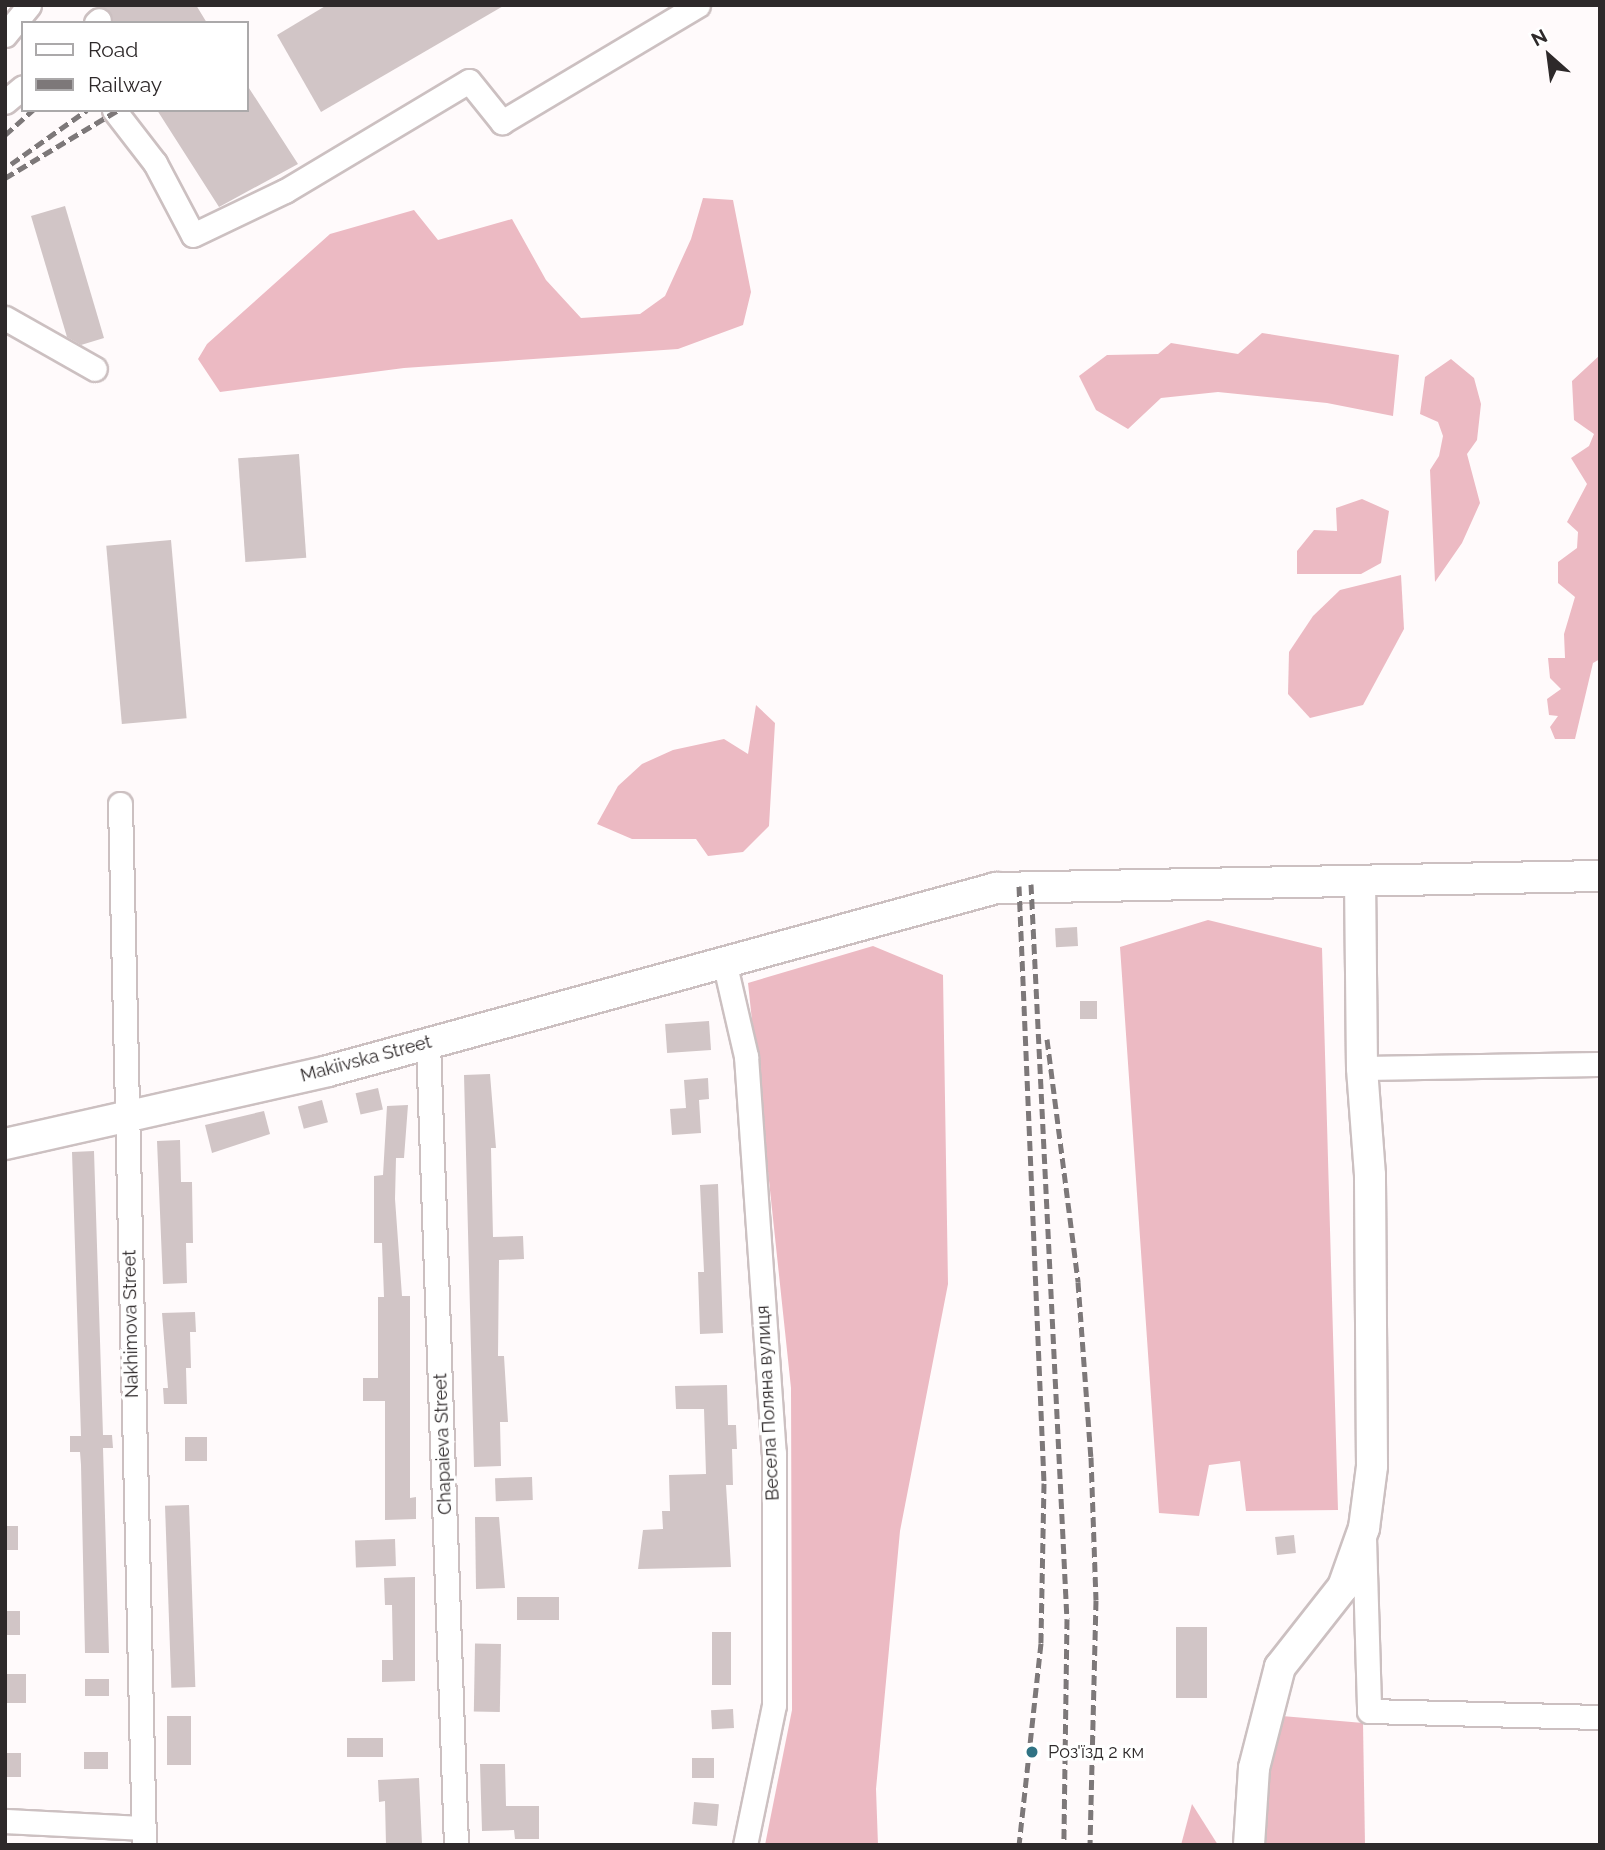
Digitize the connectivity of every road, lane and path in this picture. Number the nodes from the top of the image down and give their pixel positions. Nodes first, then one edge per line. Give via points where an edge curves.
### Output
1 (29, 5) edge
2 (698, 5) edge
3 (5, 34) edge
4 (21, 89) edge
5 (5, 102) edge
6 (116, 112) edge
7 (5, 318) edge
8 (95, 369) dead end
9 (120, 804) dead end
10 (1600, 876) edge
11 (1360, 884) junction
12 (724, 961) junction
13 (428, 1042) junction
14 (1600, 1064) edge
15 (1362, 1068) junction
16 (126, 1119) junction
17 (5, 1144) edge
18 (1364, 1528) junction
19 (1600, 1717) edge
20 (5, 1821) edge
21 (144, 1836) edge
22 (456, 1845) edge
23 (745, 1845) edge
24 (1249, 1845) edge

1 - 3 street
2 - 6 street via 502,121 469,81 285,191 193,235 155,163
4 - 5 street
7 - 8 street
9 - 16 street, Nakhimova Street
10 - 11 main road, Makiivska Street
11 - 12 main road, Makiivska Street via 996,888
11 - 15 main road
12 - 13 main road, Makiivska Street
12 - 23 street, Весела Поляна вулиця via 746,1056 774,1453 774,1704
13 - 16 main road, Makiivska Street
13 - 22 street, Chapaieva Street
14 - 15 street
15 - 18 main road via 1370,1175 1372,1466
16 - 17 main road, Makiivska Street
16 - 21 street, Nakhimova Street
18 - 19 street via 1369,1712
18 - 24 main road via 1343,1587 1280,1667 1254,1768
20 - 21 street

